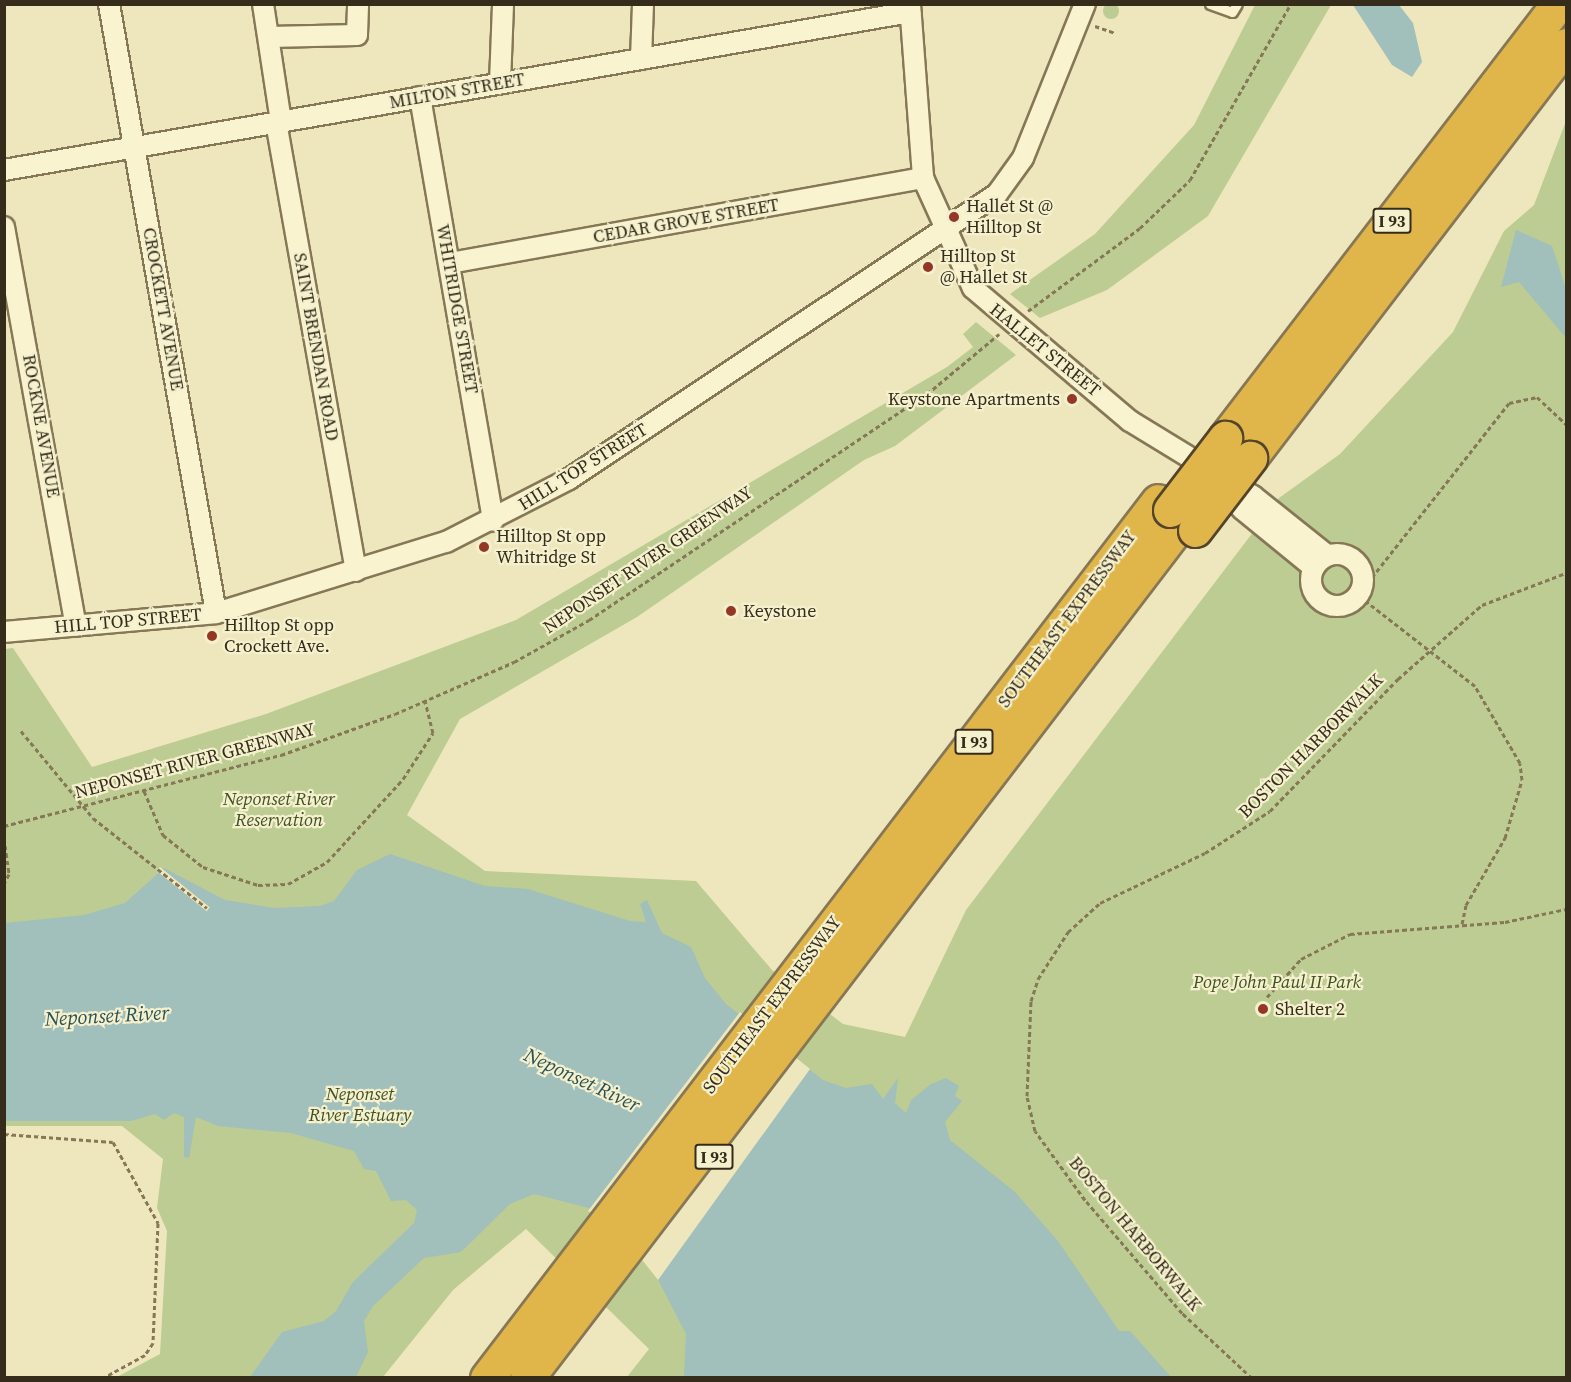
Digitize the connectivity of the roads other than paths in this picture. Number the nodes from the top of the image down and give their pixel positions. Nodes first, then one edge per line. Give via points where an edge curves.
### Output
1 (109, 4) edge
2 (263, 4) edge
3 (358, 4) edge
4 (503, 4) edge
5 (644, 4) edge
6 (1210, 4) edge
7 (1237, 4) edge
8 (1539, 4) edge
9 (1558, 4) edge
10 (910, 8) edge
11 (1082, 12) edge
12 (1566, 21) edge
13 (269, 37) junction
14 (1566, 45) edge
15 (641, 59) junction
16 (500, 83) junction
17 (420, 97) junction
18 (278, 122) junction
19 (134, 147) junction
20 (4, 170) edge
21 (922, 178) junction
22 (4, 227) edge
23 (943, 231) junction
24 (450, 263) junction
25 (1232, 443) junction
26 (1177, 515) junction
27 (493, 521) junction
28 (1320, 561) junction
29 (356, 571) junction
30 (216, 613) junction
31 (76, 626) junction
32 (4, 632) edge
33 (807, 997) junction
34 (585, 1287) junction
35 (554, 1370) edge
36 (487, 1377) edge
37 (506, 1377) edge
38 (527, 1377) edge

1 - 19 street, CROCKETT AVENUE
2 - 13 street, SAINT BRENDAN ROAD
3 - 13 street via 357,35
4 - 16 street
5 - 15 street
6 - 7 lane via 1232,12
8 - 25 highway, SOUTHEAST EXPRESSWAY / I 93
9 - 25 highway, I 93
10 - 15 street, MILTON STREET
10 - 21 street, HALLET STREET
11 - 23 street via 1017,170 989,201
12 - 25 highway, I 93
13 - 18 street, SAINT BRENDAN ROAD
14 - 25 highway, SOUTHEAST EXPRESSWAY / I 93
15 - 16 street, MILTON STREET
16 - 17 street, MILTON STREET
17 - 18 street, MILTON STREET
17 - 24 street, WHITRIDGE STREET
18 - 19 street, MILTON STREET
18 - 29 street, SAINT BRENDAN ROAD
19 - 20 street, MILTON STREET
19 - 30 street, CROCKETT AVENUE
21 - 23 street, HALLET STREET
21 - 24 street, CEDAR GROVE STREET
22 - 31 street, ROCKNE AVENUE
23 - 27 street, HILL TOP STREET via 569,479
23 - 28 street, HALLET STREET via 963,274 990,306 1130,421 1168,441 1221,481 1253,496
24 - 27 street, WHITRIDGE STREET
25 - 26 highway, SOUTHEAST EXPRESSWAY / I 93, bridge
25 - 26 highway, SOUTHEAST EXPRESSWAY / I 93
26 - 33 highway, SOUTHEAST EXPRESSWAY / I 93
26 - 33 highway, SOUTHEAST EXPRESSWAY / I 93
27 - 29 street, HILL TOP STREET
28 - 28 street, HALLET STREET via 1312,590 1321,602 1341,606 1358,595 1363,580 1358,564 1344,555
29 - 30 street, HILL TOP STREET
30 - 31 street, HILL TOP STREET
31 - 32 street, HILL TOP STREET
33 - 34 highway, SOUTHEAST EXPRESSWAY / I 93
33 - 34 highway, SOUTHEAST EXPRESSWAY / I 93
34 - 35 highway, SOUTHEAST EXPRESSWAY / I 93
34 - 36 highway, SOUTHEAST EXPRESSWAY / I 93
34 - 37 highway, I 93
34 - 38 highway, I 93

